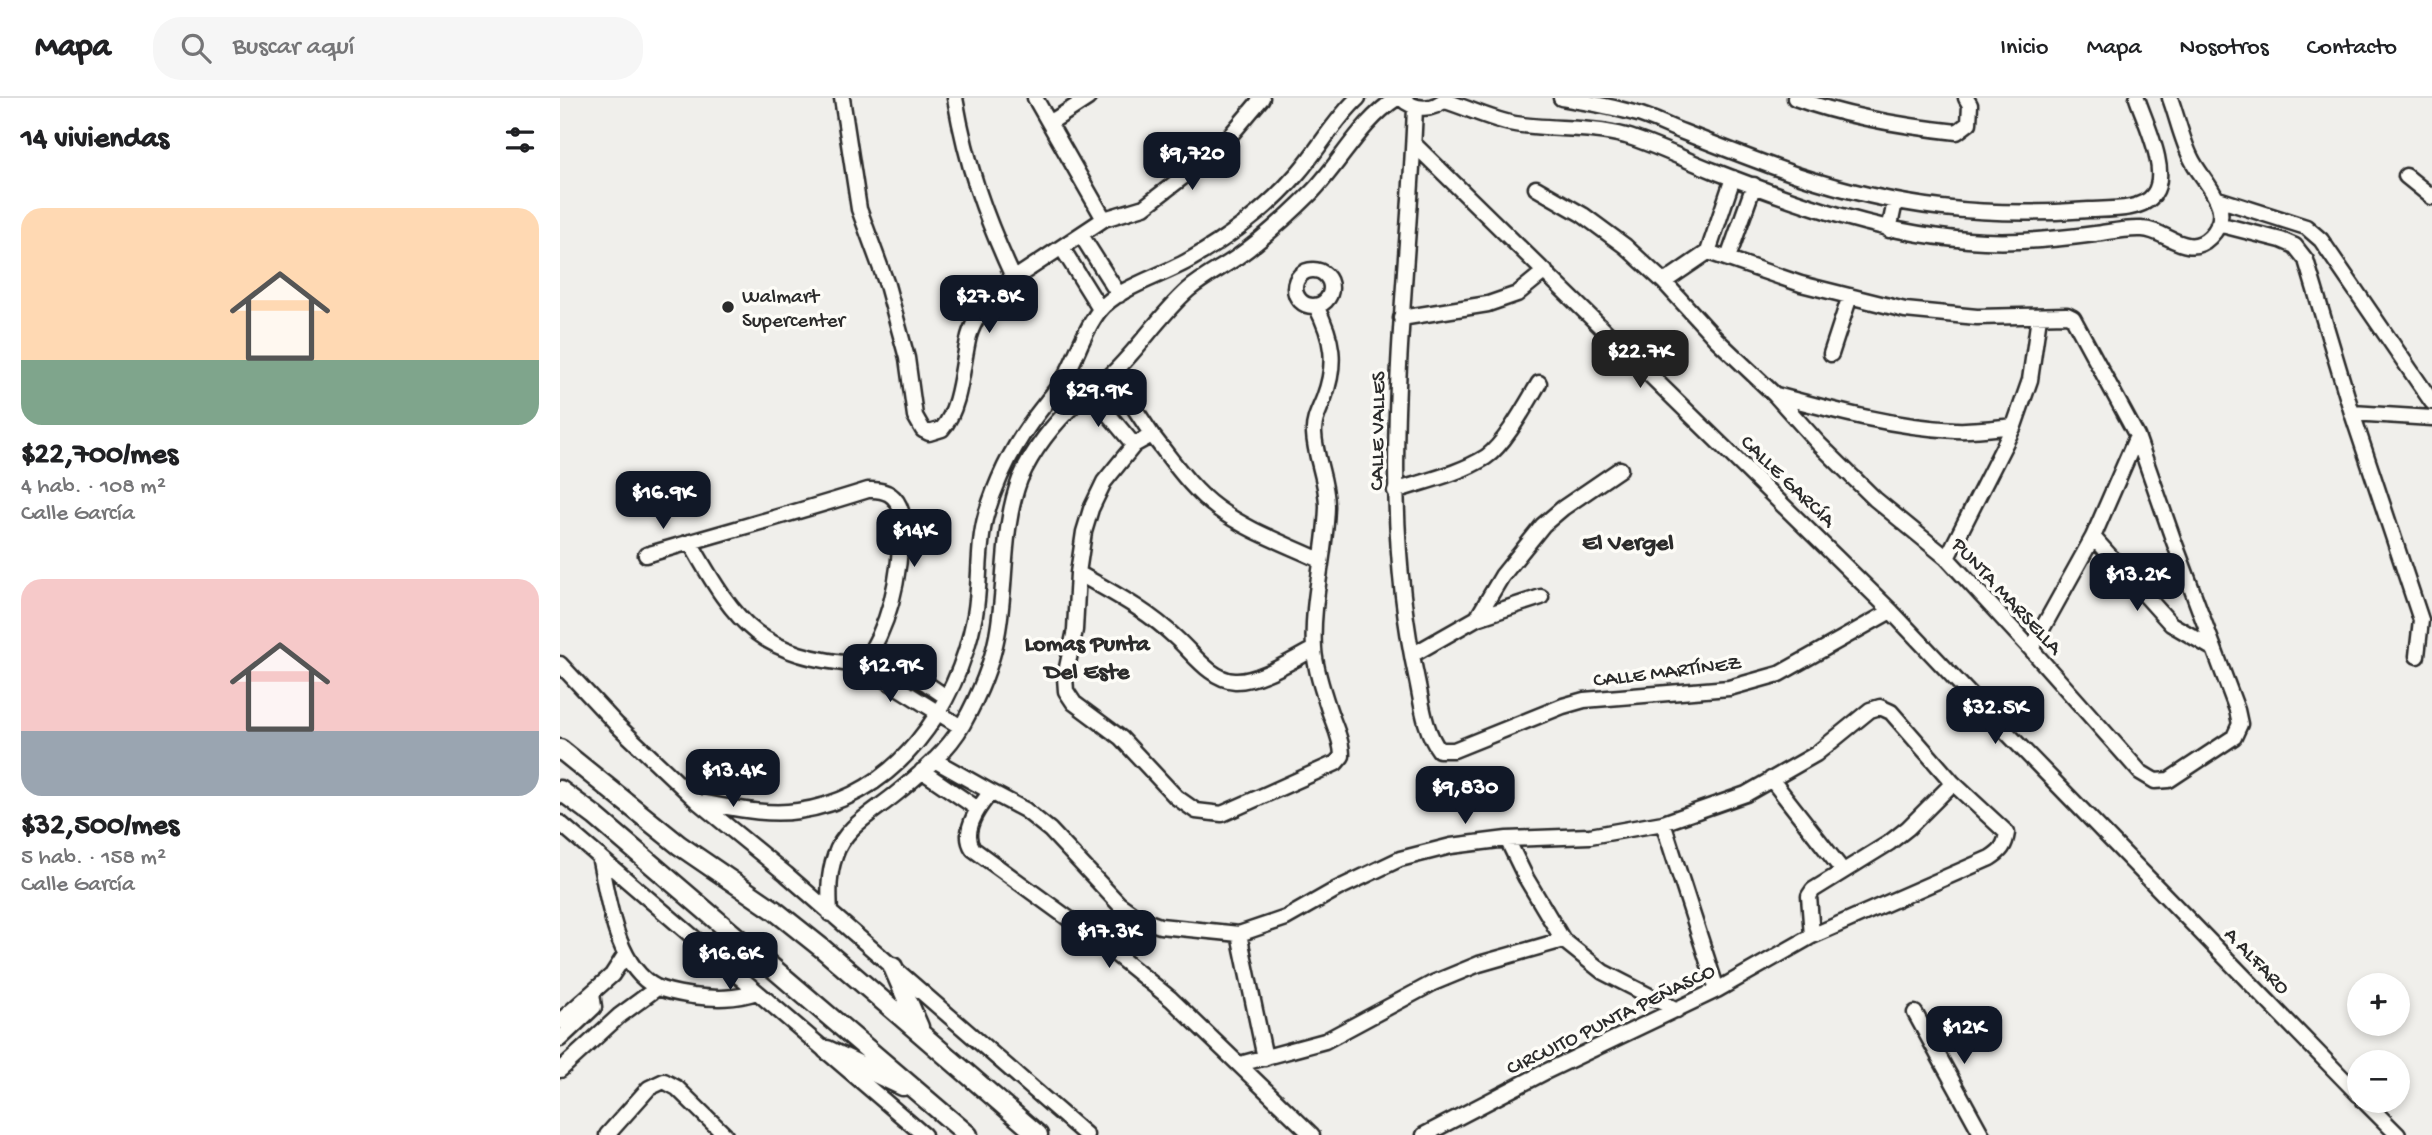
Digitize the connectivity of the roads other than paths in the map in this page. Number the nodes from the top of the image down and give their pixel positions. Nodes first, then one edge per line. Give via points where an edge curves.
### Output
1 (842, 98) edge
2 (955, 98) edge
3 (1035, 98) edge
4 (1088, 98) edge
5 (1242, 98) edge
6 (1262, 98) edge
7 (1358, 98) edge
8 (1399, 98) edge
9 (1561, 98) edge
10 (1795, 98) edge
11 (1966, 98) edge
12 (2137, 98) edge
13 (2170, 98) edge
14 (1446, 99) edge
15 (1818, 102) edge
16 (1415, 107) junction
17 (1250, 113) junction
18 (1051, 122) junction
19 (1414, 144) junction
20 (2406, 176) dead end
21 (1733, 178) junction
22 (1754, 185) junction
23 (1536, 188) dead end
24 (2432, 197) edge
25 (2218, 199) junction
26 (1895, 202) junction
27 (1104, 219) junction
28 (2218, 223) junction
29 (2306, 227) junction
30 (1889, 230) junction
31 (1081, 235) junction
32 (2295, 246) junction
33 (1062, 248) junction
34 (1708, 252) junction
35 (1728, 258) junction
36 (1545, 271) junction
37 (1013, 277) junction
38 (1664, 282) junction
39 (1119, 295) junction
40 (1850, 296) junction
41 (1317, 306) dead end
42 (1100, 309) junction
43 (2039, 317) junction
44 (1401, 318) junction
45 (1831, 354) dead end
46 (1112, 374) junction
47 (1539, 383) dead end
48 (1089, 391) junction
49 (1775, 395) junction
50 (2432, 402) edge
51 (2352, 412) junction
52 (2432, 418) edge
53 (2014, 426) junction
54 (1152, 435) junction
55 (2137, 436) junction
56 (1134, 445) junction
57 (1620, 470) dead end
58 (1395, 491) junction
59 (2093, 537) junction
60 (690, 542) junction
61 (646, 555) dead end
62 (1947, 558) junction
63 (1320, 560) junction
64 (1078, 573) junction
65 (978, 589) junction
66 (1002, 590) junction
67 (1541, 597) dead end
68 (1891, 611) junction
69 (1477, 618) junction
70 (874, 648) junction
71 (1314, 649) junction
72 (2031, 649) junction
73 (2214, 649) junction
74 (1412, 655) junction
75 (2417, 656) dead end
76 (560, 664) edge
77 (862, 665) junction
78 (946, 697) junction
79 (938, 713) junction
80 (961, 727) junction
81 (560, 749) edge
82 (1439, 750) joint
83 (934, 760) junction
84 (922, 771) junction
85 (1772, 779) junction
86 (1953, 783) junction
87 (560, 790) edge
88 (991, 792) junction
89 (698, 802) junction
90 (978, 809) junction
91 (560, 823) edge
92 (1663, 823) junction
93 (1507, 839) junction
94 (2126, 854) joint
95 (599, 856) junction
96 (1843, 871) junction
97 (830, 914) junction
98 (1239, 934) junction
99 (1812, 936) junction
100 (1563, 940) junction
101 (625, 955) junction
102 (893, 967) junction
103 (657, 988) junction
104 (1717, 990) junction
105 (757, 992) junction
106 (592, 993) junction
107 (1677, 1010) junction
108 (1916, 1013) dead end
109 (560, 1021) edge
110 (922, 1033) junction
111 (560, 1039) edge
112 (827, 1051) junction
113 (1265, 1058) junction
114 (1240, 1064) junction
115 (560, 1070) edge
116 (2347, 1083) edge
117 (926, 1097) junction
118 (2376, 1113) edge
119 (607, 1135) edge
120 (725, 1135) edge
121 (924, 1135) edge
122 (968, 1135) edge
123 (1038, 1135) edge
124 (1086, 1135) edge
125 (1312, 1135) edge
126 (1424, 1135) edge
127 (1982, 1135) edge
128 (2398, 1135) edge

1 - 37 street via 859,209 887,285 907,358 915,416 923,430 929,433 947,424 970,333 991,298
2 - 37 street via 972,179
3 - 18 street
4 - 18 street
5 - 17 street
6 - 17 street
7 - 39 street via 1297,174 1238,230 1189,261
8 - 16 street
8 - 46 street via 1365,125 1313,191 1246,250 1188,290
9 - 26 street via 1635,113 1797,175
10 - 15 street
11 - 15 street via 1969,123 1956,132 1880,121
12 - 26 street via 2160,174 2153,197 2139,205 1986,213
13 - 25 street via 2191,158
14 - 16 street via 1426,108
14 - 21 street via 1514,124 1586,128 1627,137
16 - 19 street, CALLE VALLES
17 - 27 street via 1218,150 1144,206
18 - 27 street
19 - 36 street, CALLE GARCÍA
19 - 44 street, CALLE VALLES
20 - 24 street
21 - 22 street
21 - 34 street
22 - 30 street
22 - 35 street
23 - 38 street, PUNTA MARSELLA via 1583,215
25 - 28 street
25 - 29 street
26 - 30 street
27 - 31 street
28 - 30 street via 2210,237 2183,246 2144,228 2046,240 1984,241
28 - 32 street
29 - 32 street
29 - 50 street via 2321,240
31 - 33 street
31 - 39 street
32 - 51 street via 2306,260
33 - 37 street
33 - 42 street
34 - 35 street, PUNTA MARSELLA
34 - 38 street
35 - 40 street, PUNTA MARSELLA
36 - 44 street via 1517,294 1488,304
36 - 68 street, CALLE GARCÍA
38 - 49 street, PUNTA MARSELLA
39 - 42 street
40 - 43 street, PUNTA MARSELLA via 1905,310
40 - 45 street
41 - 63 street via 1333,358 1314,428 1326,483
42 - 65 street via 1063,380 1000,475 986,517
43 - 53 street via 2031,380
43 - 55 street, PUNTA MARSELLA via 2073,318
44 - 58 street, CALLE VALLES
46 - 48 street
46 - 54 street
47 - 58 street via 1488,456
48 - 56 street
48 - 66 street via 1051,430 1020,481
49 - 53 street via 1909,426 1957,431
49 - 62 street, PUNTA MARSELLA via 1875,499
51 - 52 street
51 - 75 street via 2420,620
53 - 62 street
54 - 56 street
54 - 63 street via 1216,508
55 - 59 street
55 - 73 street, PUNTA MARSELLA
56 - 64 street via 1104,482 1091,509
57 - 69 street via 1543,525 1502,576
58 - 74 street, CALLE VALLES
59 - 72 street
59 - 73 street via 2171,624
60 - 61 street
60 - 70 street via 868,490 892,495 901,519 894,589
60 - 77 street via 740,620 753,631 786,651 826,662
62 - 72 street, PUNTA MARSELLA
63 - 71 street
64 - 71 street via 1158,620 1219,677 1232,681 1254,678
64 - 71 street via 1066,691 1196,811 1222,814 1336,763 1342,756
65 - 66 street
65 - 78 street via 966,650
66 - 80 street via 998,636 985,681
67 - 69 street
68 - 82 street, CALLE MARTÍNEZ via 1779,674 1729,688 1584,700 1454,750
68 - 94 street, CALLE GARCÍA
69 - 74 street
70 - 77 street
70 - 78 street
72 - 73 street, PUNTA MARSELLA via 2140,772 2155,781 2169,780 2234,737 2240,724
74 - 82 street, CALLE VALLES via 1430,738
76 - 89 street via 617,726
77 - 79 street
78 - 79 street
79 - 80 street
79 - 89 street via 890,770 858,793 829,805 757,811
80 - 83 street
81 - 110 main road via 679,845 774,910
83 - 84 street
83 - 88 street, CIRCUITO PUNTA PEÑASCO
84 - 90 street
84 - 97 street via 842,840 830,873
85 - 86 street, CIRCUITO PUNTA PEÑASCO via 1815,754 1870,710 1881,707 1891,712
85 - 92 street, CIRCUITO PUNTA PEÑASCO via 1746,794
85 - 96 street
86 - 96 street via 1908,828
86 - 99 street, CIRCUITO PUNTA PEÑASCO via 2007,832 2000,851
87 - 117 main road
88 - 90 street
88 - 98 street, CIRCUITO PUNTA PEÑASCO via 1050,830 1119,904 1140,919 1160,926
89 - 97 street
90 - 114 street via 969,835 973,849 1109,948
91 - 95 street
92 - 93 street, CIRCUITO PUNTA PEÑASCO via 1590,836
92 - 104 street
93 - 98 street, CIRCUITO PUNTA PEÑASCO via 1400,859 1286,918
93 - 100 street
94 - 116 street, A ALFARO
95 - 101 street
95 - 105 street
96 - 99 street via 1809,896
97 - 102 street
98 - 113 street
99 - 104 street, CIRCUITO PUNTA PEÑASCO
100 - 107 street via 1603,972
100 - 113 street via 1479,964 1433,983 1325,1041
101 - 103 street
101 - 106 street
102 - 110 main road
102 - 124 street
103 - 105 street via 711,998 737,999
103 - 115 street
104 - 107 street, CIRCUITO PUNTA PEÑASCO
105 - 112 street
106 - 109 street
106 - 111 street via 594,1007
107 - 126 street, CIRCUITO PUNTA PEÑASCO
108 - 127 street
110 - 123 main road
112 - 117 main road
112 - 121 street
113 - 114 street
114 - 125 street
117 - 122 main road
118 - 128 street
119 - 120 street via 649,1088 664,1081

